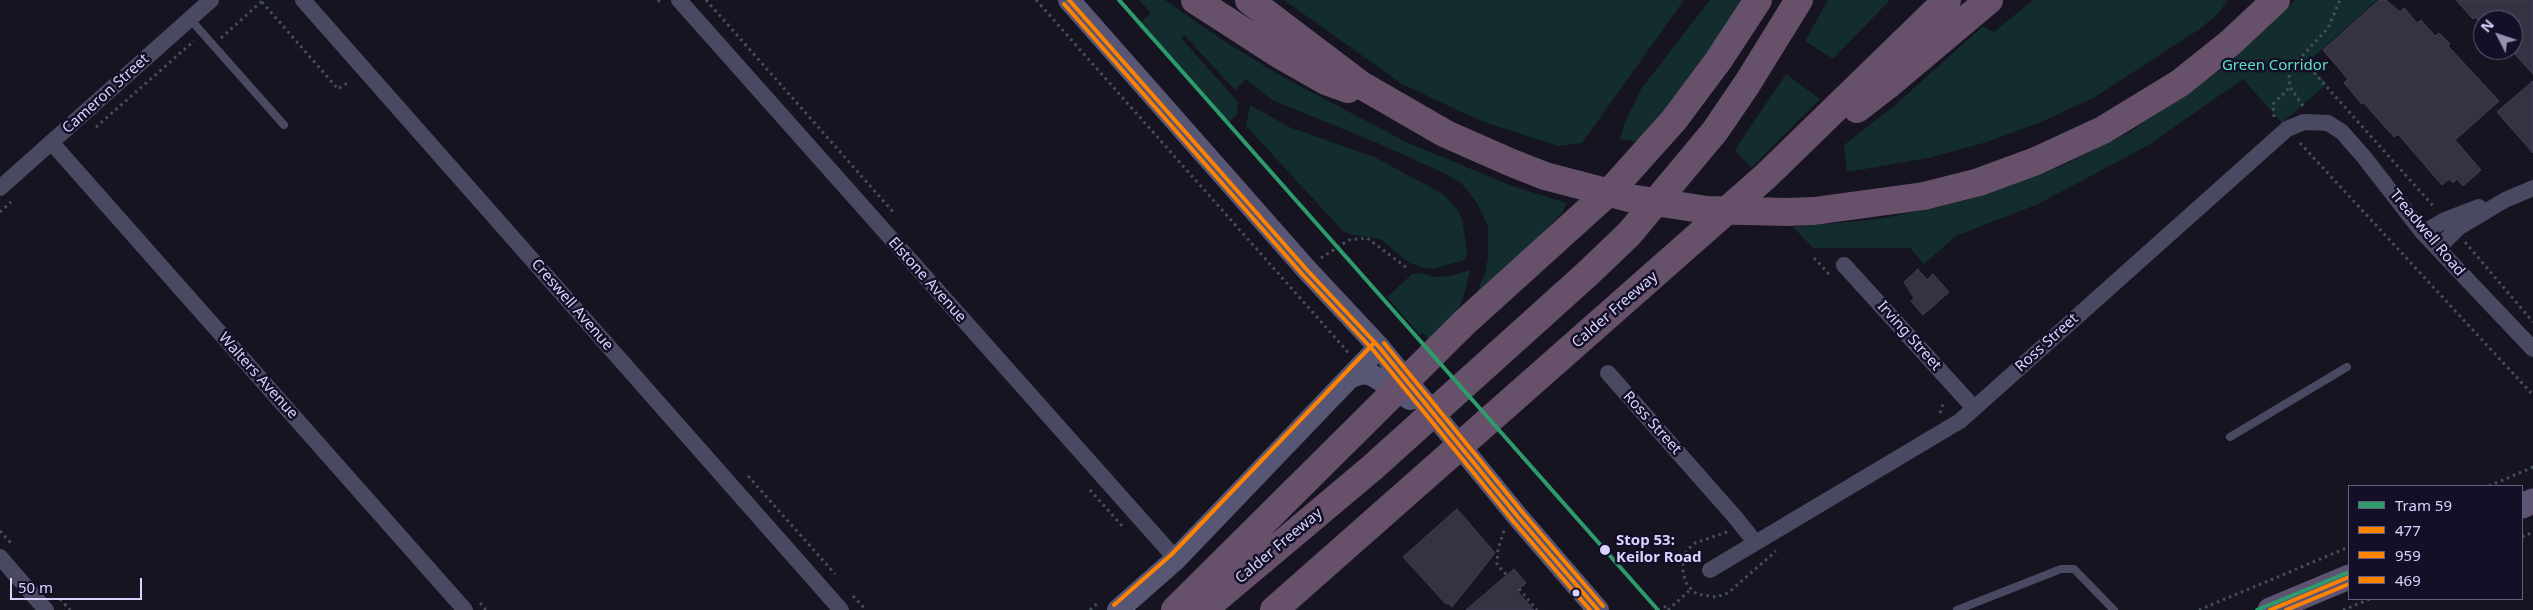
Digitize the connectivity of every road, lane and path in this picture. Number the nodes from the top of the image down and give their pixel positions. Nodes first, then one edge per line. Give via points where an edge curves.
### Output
1 (212, 0) edge
2 (303, 0) edge
3 (658, 0) edge
4 (679, 0) edge
5 (706, 0) edge
6 (1036, 0) edge
7 (1068, 0) edge
8 (1195, 0) edge
9 (1249, 0) edge
10 (1758, 0) edge
11 (1799, 0) edge
12 (1947, 0) edge
13 (1989, 0) edge
14 (2276, 0) edge
15 (2340, 0) edge
16 (262, 1) edge
17 (664, 7) dead end
18 (190, 19) junction
19 (203, 33) junction
20 (213, 45) junction
21 (2301, 58) junction
22 (356, 87) dead end
23 (1403, 111) junction
24 (2319, 121) junction
25 (284, 126) dead end
26 (90, 133) dead end
27 (51, 142) junction
28 (2300, 143) dead end
29 (1768, 175) junction
30 (0, 188) edge
31 (2533, 188) edge
32 (14, 199) dead end
33 (0, 212) edge
34 (900, 220) dead end
35 (2450, 226) junction
36 (2424, 233) junction
37 (2438, 248) junction
38 (1844, 265) dead end
39 (1407, 268) dead end
40 (1307, 270) junction
41 (2533, 322) edge
42 (2533, 349) edge
43 (1384, 353) junction
44 (2347, 367) dead end
45 (1348, 368) junction
46 (1608, 374) dead end
47 (2533, 394) edge
48 (1974, 408) junction
49 (1438, 419) junction
50 (2230, 437) dead end
51 (2533, 467) edge
52 (1084, 484) dead end
53 (2491, 485) edge
54 (1498, 524) dead end
55 (1128, 532) dead end
56 (1755, 542) junction
57 (2348, 547) edge
58 (0, 557) edge
59 (1176, 559) junction
60 (1710, 570) dead end
61 (1507, 576) dead end
62 (2348, 577) edge
63 (1519, 589) dead end
64 (1691, 589) dead end
65 (2367, 600) edge
66 (1111, 604) edge
67 (1664, 606) dead end
68 (46, 610) edge
69 (465, 610) edge
70 (841, 610) edge
71 (1090, 610) edge
72 (1175, 610) edge
73 (1203, 610) edge
74 (1274, 610) edge
75 (1537, 610) edge
76 (1598, 610) edge
77 (1668, 610) edge
78 (1957, 610) edge
79 (2114, 610) edge
80 (2199, 610) edge
81 (2270, 610) edge
82 (2342, 610) edge

1 - 18 street, Cameron Street
2 - 70 street, Creswell Avenue
3 - 17 path
4 - 59 street, Elstone Avenue
5 - 34 path
6 - 45 path via 1347,351
7 - 40 main road
8 - 23 highway via 1326,81
9 - 23 highway via 1361,85
10 - 72 highway via 1685,105 1613,188 1471,316
11 - 73 highway, Calder Freeway via 1714,131 1629,234 1372,467
12 - 29 highway, Calder Freeway
13 - 29 highway via 1888,85
14 - 23 highway via 2230,44 2180,83 2128,117 2071,146 1979,182 1924,196 1814,211 1707,210 1585,188 1478,149
15 - 21 path via 2328,28
16 - 20 path
16 - 22 path via 338,89 349,80
18 - 19 lane
18 - 27 street, Cameron Street
19 - 20 lane
19 - 26 path
20 - 25 lane
21 - 24 path via 2293,66 2290,87 2301,104
21 - 35 path
24 - 36 street, Treadwell Road via 2342,132
24 - 48 street, Ross Street via 2304,122 2287,129
27 - 30 street, Cameron Street
27 - 69 street, Walters Avenue
28 - 47 path
29 - 74 highway, Calder Freeway
31 - 35 street
32 - 33 path
35 - 36 street
35 - 37 street
35 - 41 path via 2467,236 2464,242
36 - 37 street, Treadwell Road
37 - 42 street, Treadwell Road
38 - 48 street, Irving Street
39 - 40 path via 1366,238 1349,240
40 - 43 main road
43 - 45 main road
43 - 49 main road
44 - 50 lane
45 - 49 main road via 1388,383
45 - 59 main road
46 - 56 street, Ross Street
48 - 56 street, Ross Street via 1950,428
49 - 76 main road
51 - 53 path
52 - 55 path
54 - 61 path via 1504,531 1497,564
56 - 60 street, Ross Street
57 - 80 path
58 - 68 street
59 - 66 main road
62 - 81 main road
63 - 75 path
64 - 77 path
65 - 82 path
66 - 71 path
67 - 77 path
78 - 79 lane via 2061,569 2074,569

